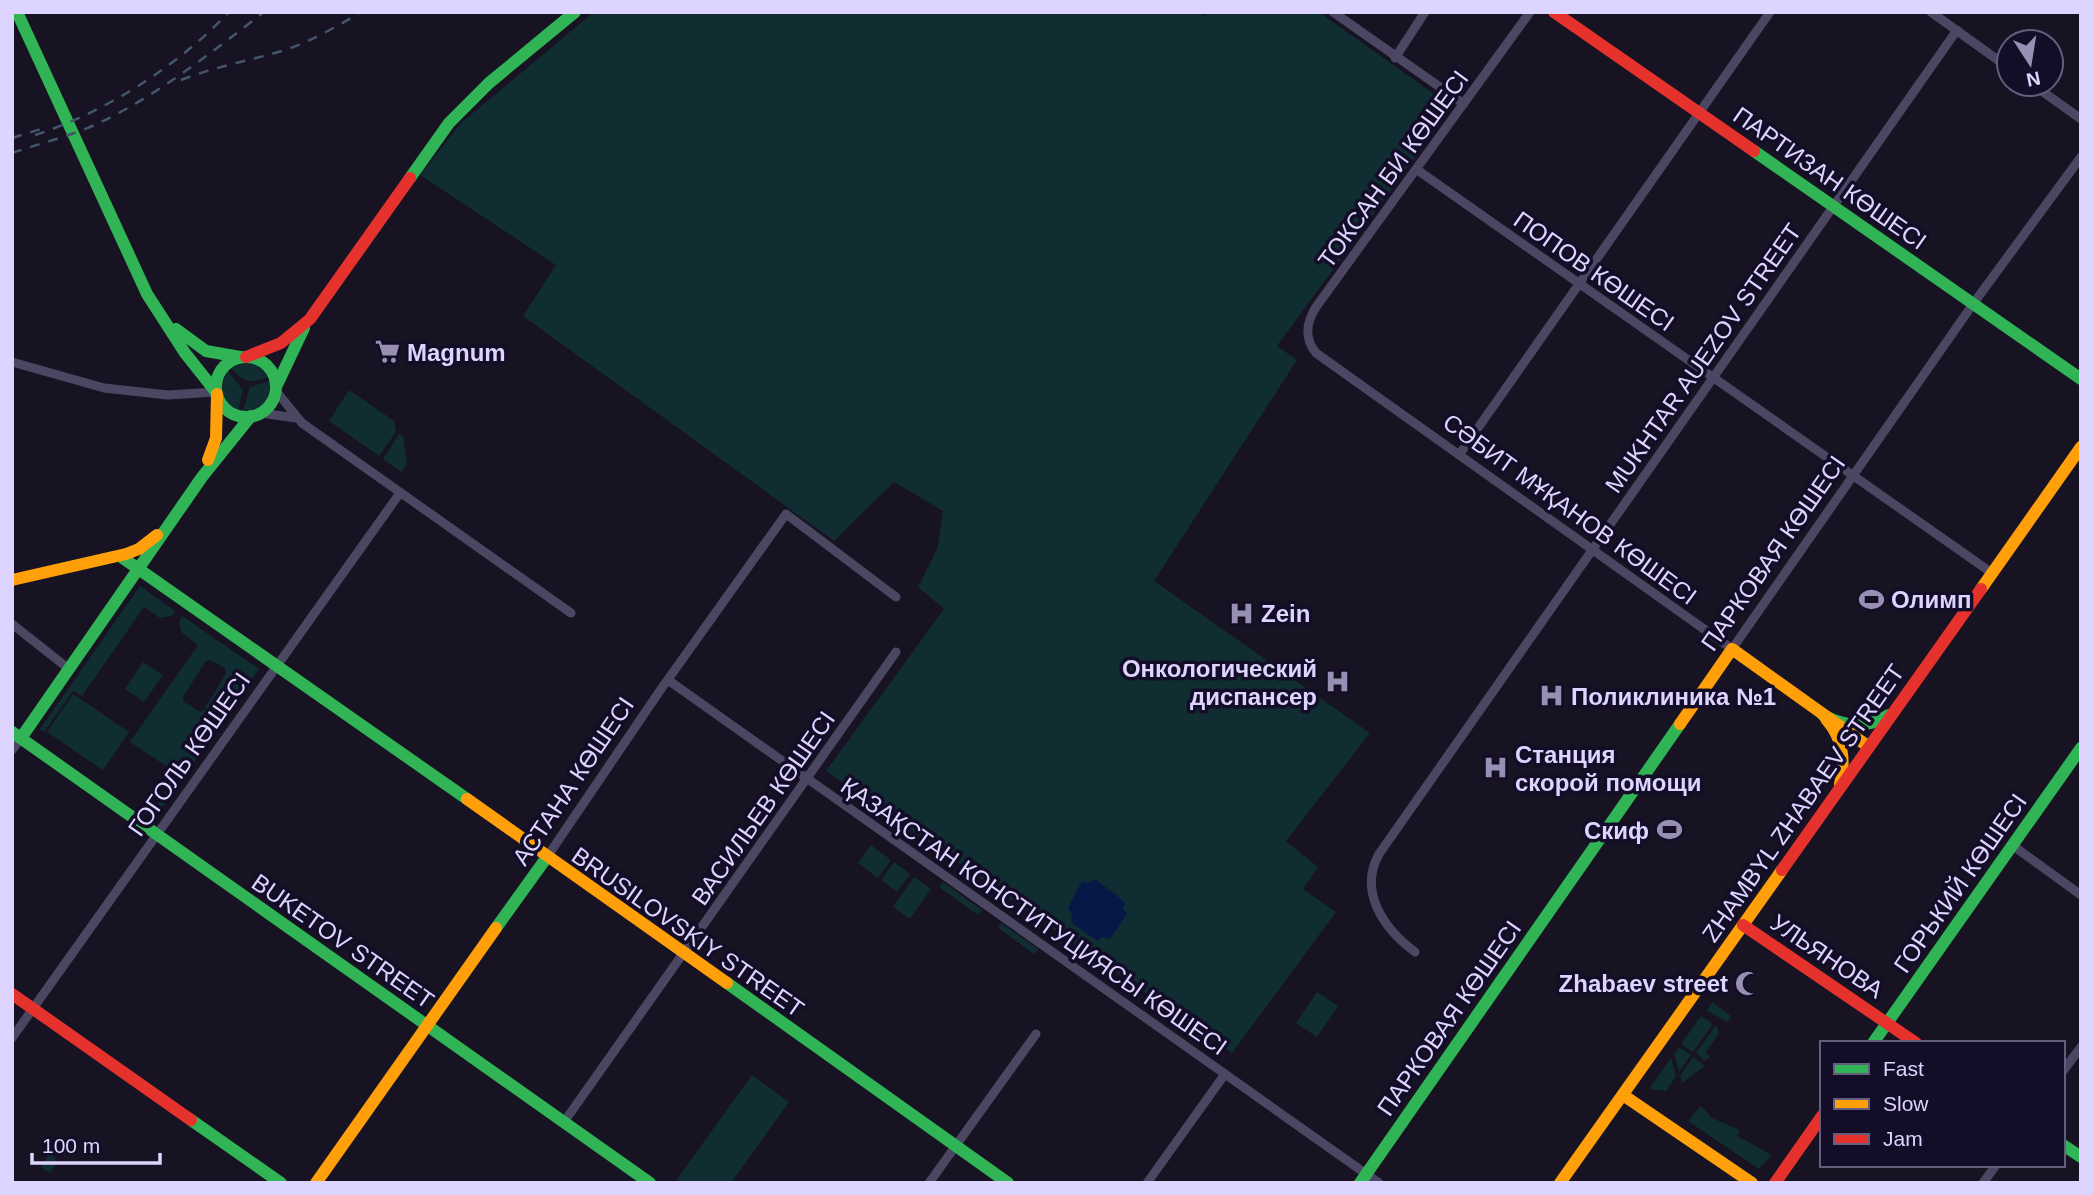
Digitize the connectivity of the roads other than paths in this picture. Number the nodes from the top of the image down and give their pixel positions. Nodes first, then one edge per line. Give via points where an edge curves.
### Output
1 (18, 12) edge
2 (575, 12) edge
3 (1333, 12) edge
4 (1425, 12) edge
5 (1530, 12) edge
6 (1554, 12) edge
7 (1770, 12) edge
8 (1931, 12) edge
9 (1957, 30) junction
10 (1395, 58) junction
11 (1995, 58) edge
12 (2052, 98) edge
13 (1464, 104) junction
14 (1699, 113) junction
15 (2081, 119) edge
16 (2081, 156) edge
17 (1416, 169) junction
18 (1833, 206) junction
19 (1579, 284) junction
20 (1973, 304) junction
21 (153, 306) junction
22 (310, 318) junction
23 (1317, 353) joint
24 (244, 357) junction
25 (12, 362) edge
26 (1713, 378) junction
27 (2081, 379) edge
28 (276, 390) junction
29 (217, 393) junction
30 (255, 415) junction
31 (297, 418) junction
32 (2081, 447) edge
33 (1459, 455) junction
34 (1853, 476) junction
35 (400, 493) junction
36 (164, 525) junction
37 (1592, 550) junction
38 (121, 556) junction
39 (139, 568) junction
40 (1992, 573) junction
41 (12, 580) edge
42 (128, 585) junction
43 (896, 597) dead end
44 (571, 613) dead end
45 (12, 624) edge
46 (1732, 649) junction
47 (896, 652) dead end
48 (276, 663) junction
49 (69, 669) junction
50 (668, 680) junction
51 (1898, 707) junction
52 (1823, 715) junction
53 (17, 735) edge
54 (1869, 747) junction
55 (2081, 748) edge
56 (12, 750) edge
57 (807, 778) junction
58 (1839, 789) junction
59 (156, 835) junction
60 (2012, 845) junction
61 (547, 857) junction
62 (2081, 895) edge
63 (1743, 925) junction
64 (1415, 952) dead end
65 (684, 955) junction
66 (12, 994) edge
67 (33, 1008) junction
68 (1888, 1023) junction
69 (427, 1026) junction
70 (1036, 1034) dead end
71 (12, 1038) edge
72 (1875, 1041) edge
73 (1913, 1041) edge
74 (2081, 1047) edge
75 (2065, 1068) edge
76 (1224, 1074) junction
77 (1623, 1095) junction
78 (1820, 1119) edge
79 (564, 1122) junction
80 (954, 1145) junction
81 (2065, 1146) edge
82 (2081, 1157) edge
83 (1995, 1167) edge
84 (1363, 1178) edge
85 (281, 1183) edge
86 (316, 1183) edge
87 (650, 1183) edge
88 (929, 1183) edge
89 (1007, 1183) edge
90 (1147, 1183) edge
91 (1379, 1183) edge
92 (1560, 1183) edge
93 (1752, 1183) edge
94 (1774, 1183) edge
95 (1983, 1183) edge

1 - 21 main road
2 - 22 main road via 489,83 449,123
3 - 10 street
4 - 10 street
5 - 13 street, ТОКСАН БИ КӨШЕСІ
6 - 14 main road, ПАРТИЗАН КӨШЕСІ
7 - 14 street
8 - 9 street
9 - 11 street
9 - 18 street, MUKHTAR AUEZOV STREET
10 - 13 street
12 - 15 street
13 - 17 street, ТОКСАН БИ КӨШЕСІ
14 - 18 main road, ПАРТИЗАН КӨШЕСІ
14 - 19 street
16 - 20 street, ПАРКОВАЯ КӨШЕСІ
17 - 19 street, ПОПОВ КӨШЕСІ
17 - 23 street, ТОКСАН БИ КӨШЕСІ via 1312,314 1307,336
18 - 20 main road, ПАРТИЗАН КӨШЕСІ
18 - 26 street, MUKHTAR AUEZOV STREET
19 - 26 street, ПОПОВ КӨШЕСІ
19 - 33 street
20 - 27 main road, ПАРТИЗАН КӨШЕСІ
20 - 34 street, ПАРКОВАЯ КӨШЕСІ
21 - 24 main road via 201,349
21 - 29 main road
22 - 24 main road via 281,343
22 - 28 main road
23 - 33 street, СӘБИТ МҰҚАНОВ КӨШЕСІ
24 - 28 main road via 268,366
24 - 29 main road via 222,369
25 - 29 street via 104,388 168,395
26 - 34 street, ПОПОВ КӨШЕСІ
26 - 37 street, MUKHTAR AUEZOV STREET
28 - 30 main road via 271,403
28 - 31 street
29 - 30 main road via 232,413
29 - 36 main road via 212,453
30 - 31 street
30 - 39 main road via 220,453
31 - 35 street
32 - 40 main road, ZHAMBYL ZHABAEV STREET
33 - 37 street, СӘБИТ МҰҚАНОВ КӨШЕСІ
34 - 40 street, ПОПОВ КӨШЕСІ
34 - 46 street, ПАРКОВАЯ КӨШЕСІ
35 - 44 street
35 - 48 street, ГОГОЛЬ КӨШЕСІ
36 - 38 main road via 147,544
36 - 39 main road via 139,560
37 - 46 street, СӘБИТ МҰҚАНОВ КӨШЕСІ
37 - 64 street, MUKHTAR AUEZOV STREET via 1376,860 1371,881 1377,908 1392,933
38 - 39 main road, BRUSILOVSKIY STREET
38 - 41 main road
38 - 42 main road via 129,570
39 - 42 main road
39 - 48 main road, BRUSILOVSKIY STREET
40 - 51 main road, ZHAMBYL ZHABAEV STREET
42 - 49 main road
43 - 50 street, АСТАНА КӨШЕСІ via 786,514
45 - 49 street
46 - 52 main road, СӘБИТ МҰҚАНОВ КӨШЕСІ
46 - 84 main road, ПАРКОВАЯ КӨШЕСІ
47 - 57 street, ВАСИЛЬЕВ КӨШЕСІ
48 - 59 street, ГОГОЛЬ КӨШЕСІ
48 - 61 main road, BRUSILOVSKIY STREET
49 - 53 main road
50 - 57 street, ҚАЗАҚСТАН КОНСТИТУЦИЯСЫ КӨШЕСІ
50 - 61 street, АСТАНА КӨШЕСІ
51 - 52 main road via 1881,720 1854,728
51 - 54 main road, ZHAMBYL ZHABAEV STREET
52 - 54 main road, СӘБИТ МҰҚАНОВ КӨШЕСІ
52 - 58 main road via 1840,741 1843,768
53 - 56 street
53 - 59 main road, BUKETOV STREET
54 - 58 main road, ZHAMBYL ZHABAEV STREET
55 - 60 main road, ГОРЬКИЙ КӨШЕСІ
57 - 65 street, ВАСИЛЬЕВ КӨШЕСІ
57 - 76 street, ҚАЗАҚСТАН КОНСТИТУЦИЯСЫ КӨШЕСІ
58 - 63 main road, ZHAMBYL ZHABAEV STREET
59 - 67 street, ГОГОЛЬ КӨШЕСІ
59 - 69 main road, BUKETOV STREET
60 - 62 street
60 - 68 main road, ГОРЬКИЙ КӨШЕСІ
61 - 65 main road, BRUSILOVSKIY STREET
61 - 69 main road, АСТАНА КӨШЕСІ
63 - 68 main road, УЛЬЯНОВА
63 - 77 main road, ZHAMBYL ZHABAEV STREET
65 - 79 street, ВАСИЛЬЕВ КӨШЕСІ
65 - 80 main road, BRUSILOVSKIY STREET
66 - 67 main road
67 - 71 street, ГОГОЛЬ КӨШЕСІ
67 - 85 main road
68 - 72 main road, ГОРЬКИЙ КӨШЕСІ
68 - 73 main road, УЛЬЯНОВА
69 - 79 main road, BUKETOV STREET
69 - 86 main road, АСТАНА КӨШЕСІ
70 - 80 street
74 - 75 street
76 - 84 street, ҚАЗАҚСТАН КОНСТИТУЦИЯСЫ КӨШЕСІ
76 - 90 street
77 - 92 main road, ZHAMBYL ZHABAEV STREET
77 - 93 main road
78 - 94 main road
79 - 87 main road, BUKETOV STREET
80 - 88 street
80 - 89 main road, BRUSILOVSKIY STREET
81 - 82 main road
83 - 95 street
84 - 91 street, ҚАЗАҚСТАН КОНСТИТУЦИЯСЫ КӨШЕСІ

